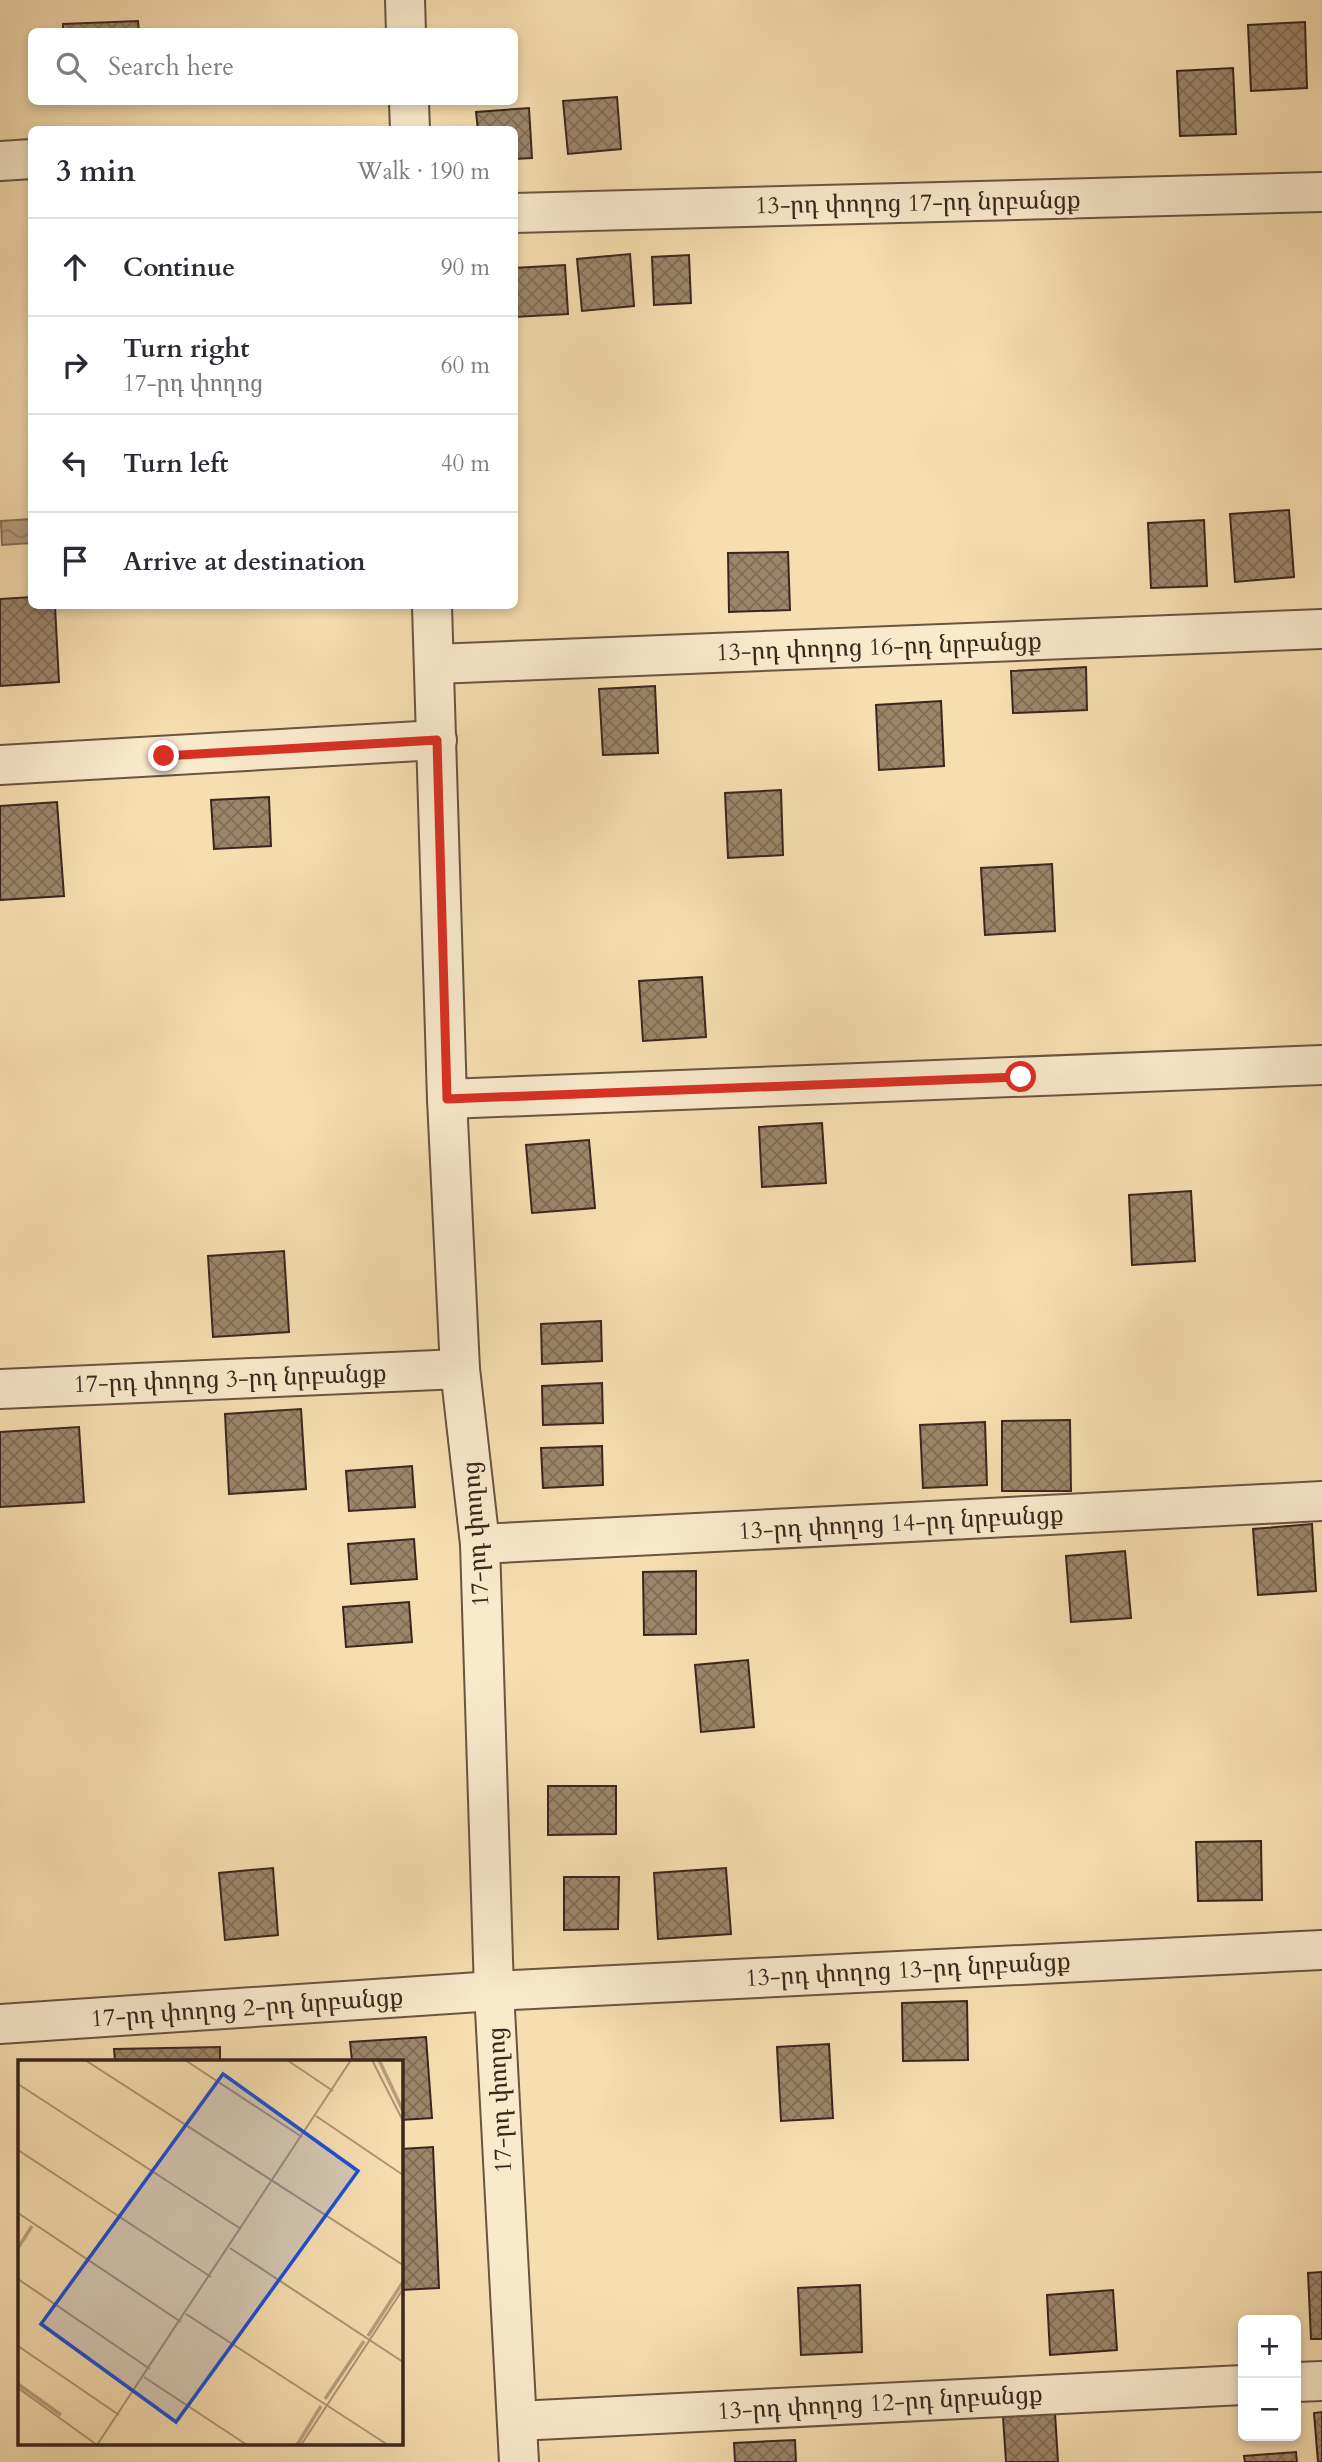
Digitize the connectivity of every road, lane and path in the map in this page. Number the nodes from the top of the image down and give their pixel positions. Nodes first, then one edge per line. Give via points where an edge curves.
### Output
1 (405, 0) edge
2 (406, 28) edge
3 (409, 105) edge
4 (410, 126) edge
5 (28, 159) edge
6 (0, 161) edge
7 (1322, 192) edge
8 (518, 213) edge
9 (432, 609) edge
10 (1322, 629) edge
11 (435, 664) junction
12 (437, 740) junction
13 (0, 765) edge
14 (1322, 1065) edge
15 (447, 1099) junction
16 (460, 1369) junction
17 (0, 1389) edge
18 (1322, 1501) edge
19 (480, 1544) junction
20 (1322, 1950) edge
21 (494, 1991) junction
22 (0, 2024) edge
23 (1322, 2381) edge
24 (1301, 2382) edge
25 (1238, 2385) edge
26 (517, 2421) junction
27 (519, 2462) edge

1 - 2 street
3 - 4 street
5 - 6 street
7 - 8 street, 13-րդ փողոց 17-րդ նրբանցք
9 - 11 street, 17-րդ փողոց
10 - 11 street, 13-րդ փողոց 16-րդ նրբանցք
11 - 12 street, 17-րդ փողոց
12 - 13 street
12 - 15 street, 17-րդ փողոց
14 - 15 street
15 - 16 street, 17-րդ փողոց
16 - 17 street, 17-րդ փողոց 3-րդ նրբանցք
16 - 19 street, 17-րդ փողոց
18 - 19 street, 13-րդ փողոց 14-րդ նրբանցք
19 - 21 street, 17-րդ փողոց
20 - 21 street, 13-րդ փողոց 13-րդ նրբանցք
21 - 22 street, 17-րդ փողոց 2-րդ նրբանցք
21 - 26 street, 17-րդ փողոց
23 - 24 street
25 - 26 street, 13-րդ փողոց 12-րդ նրբանցք
26 - 27 street, 17-րդ փողոց

